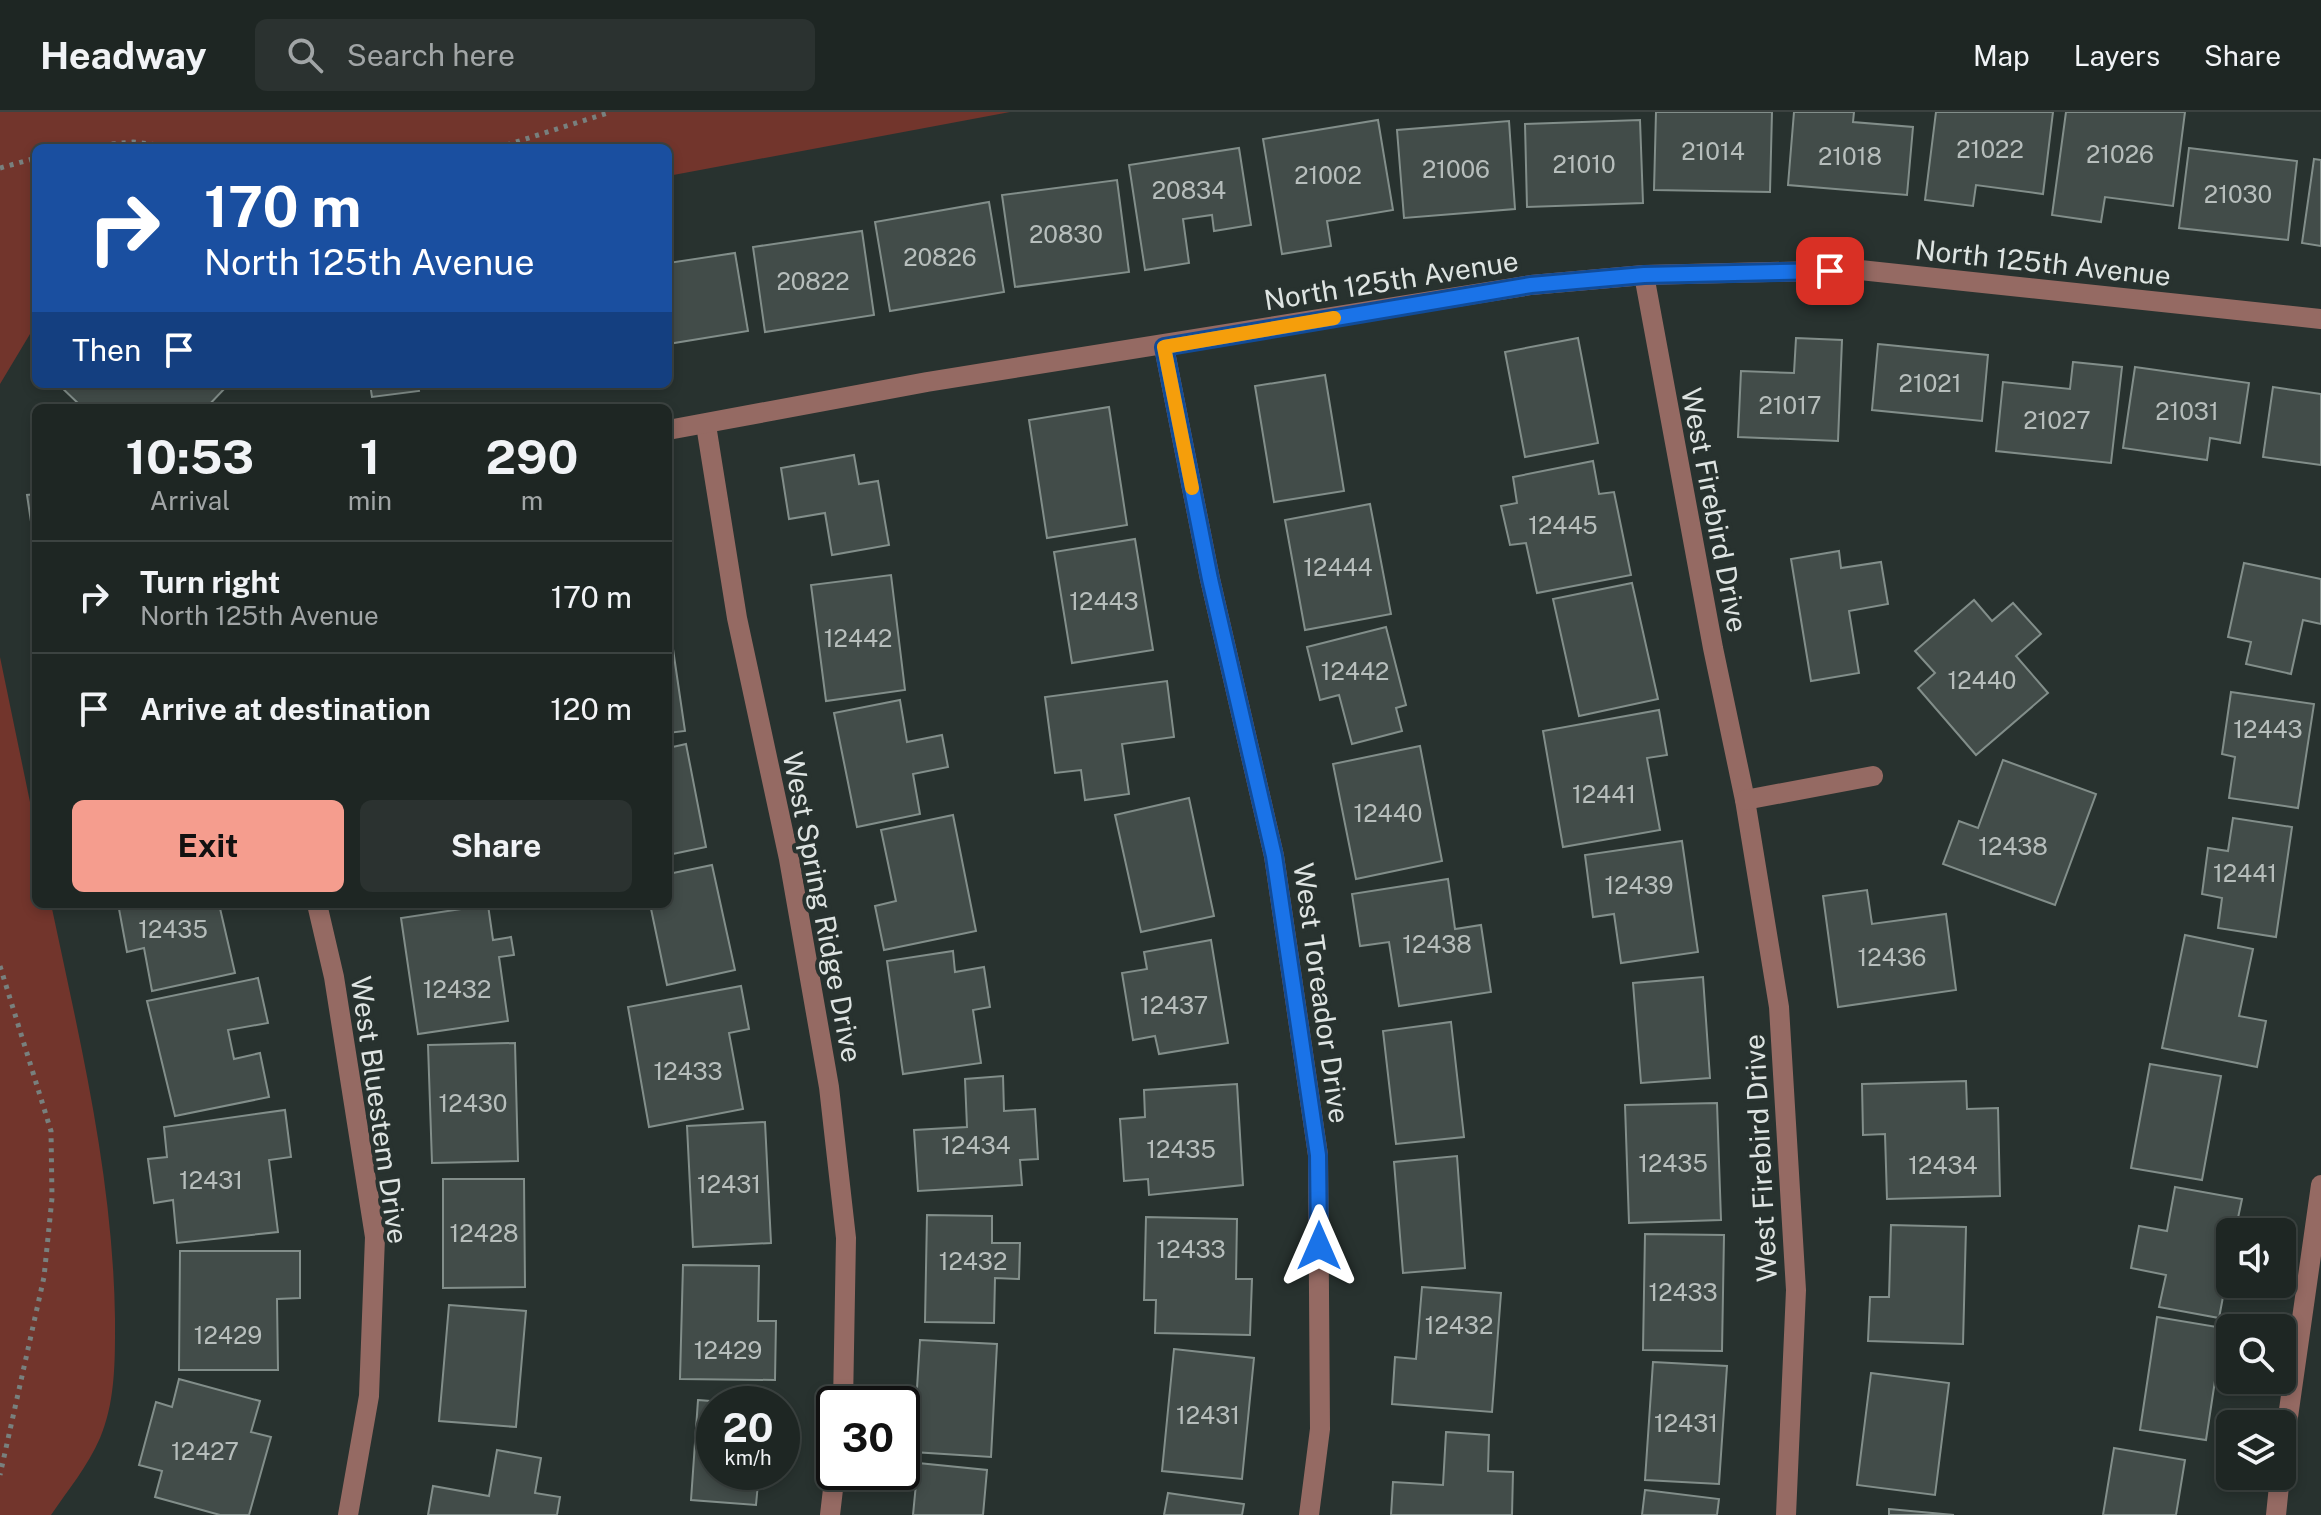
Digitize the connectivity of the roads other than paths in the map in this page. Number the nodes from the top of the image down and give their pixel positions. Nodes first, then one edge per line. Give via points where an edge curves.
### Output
1 (1644, 275) junction
2 (2321, 319) edge
3 (1164, 347) junction
4 (706, 425) junction
5 (672, 429) edge
6 (1873, 776) dead end
7 (1745, 800) junction
8 (318, 908) edge
9 (2321, 1185) edge
10 (843, 1386) edge
11 (2289, 1410) edge
12 (833, 1490) edge
13 (2279, 1490) edge
14 (348, 1515) edge
15 (830, 1515) edge
16 (1309, 1515) edge
17 (1786, 1515) edge
18 (2276, 1515) edge

1 - 2 street, North 125th Avenue via 1860,270
1 - 3 street, North 125th Avenue via 1531,285
1 - 7 street, West Firebird Drive
3 - 4 street, North 125th Avenue via 927,382
3 - 16 street, West Toreador Drive via 1210,579 1274,856 1318,1155 1320,1429
4 - 5 street, North 125th Avenue
4 - 10 street, West Spring Ridge Drive via 737,618 789,859 829,1087 846,1238
6 - 7 street
7 - 17 street, West Firebird Drive via 1779,1007 1796,1290
8 - 14 street, West Bluestem Drive via 334,977 375,1237 369,1396
9 - 11 street
12 - 15 street
13 - 18 street

